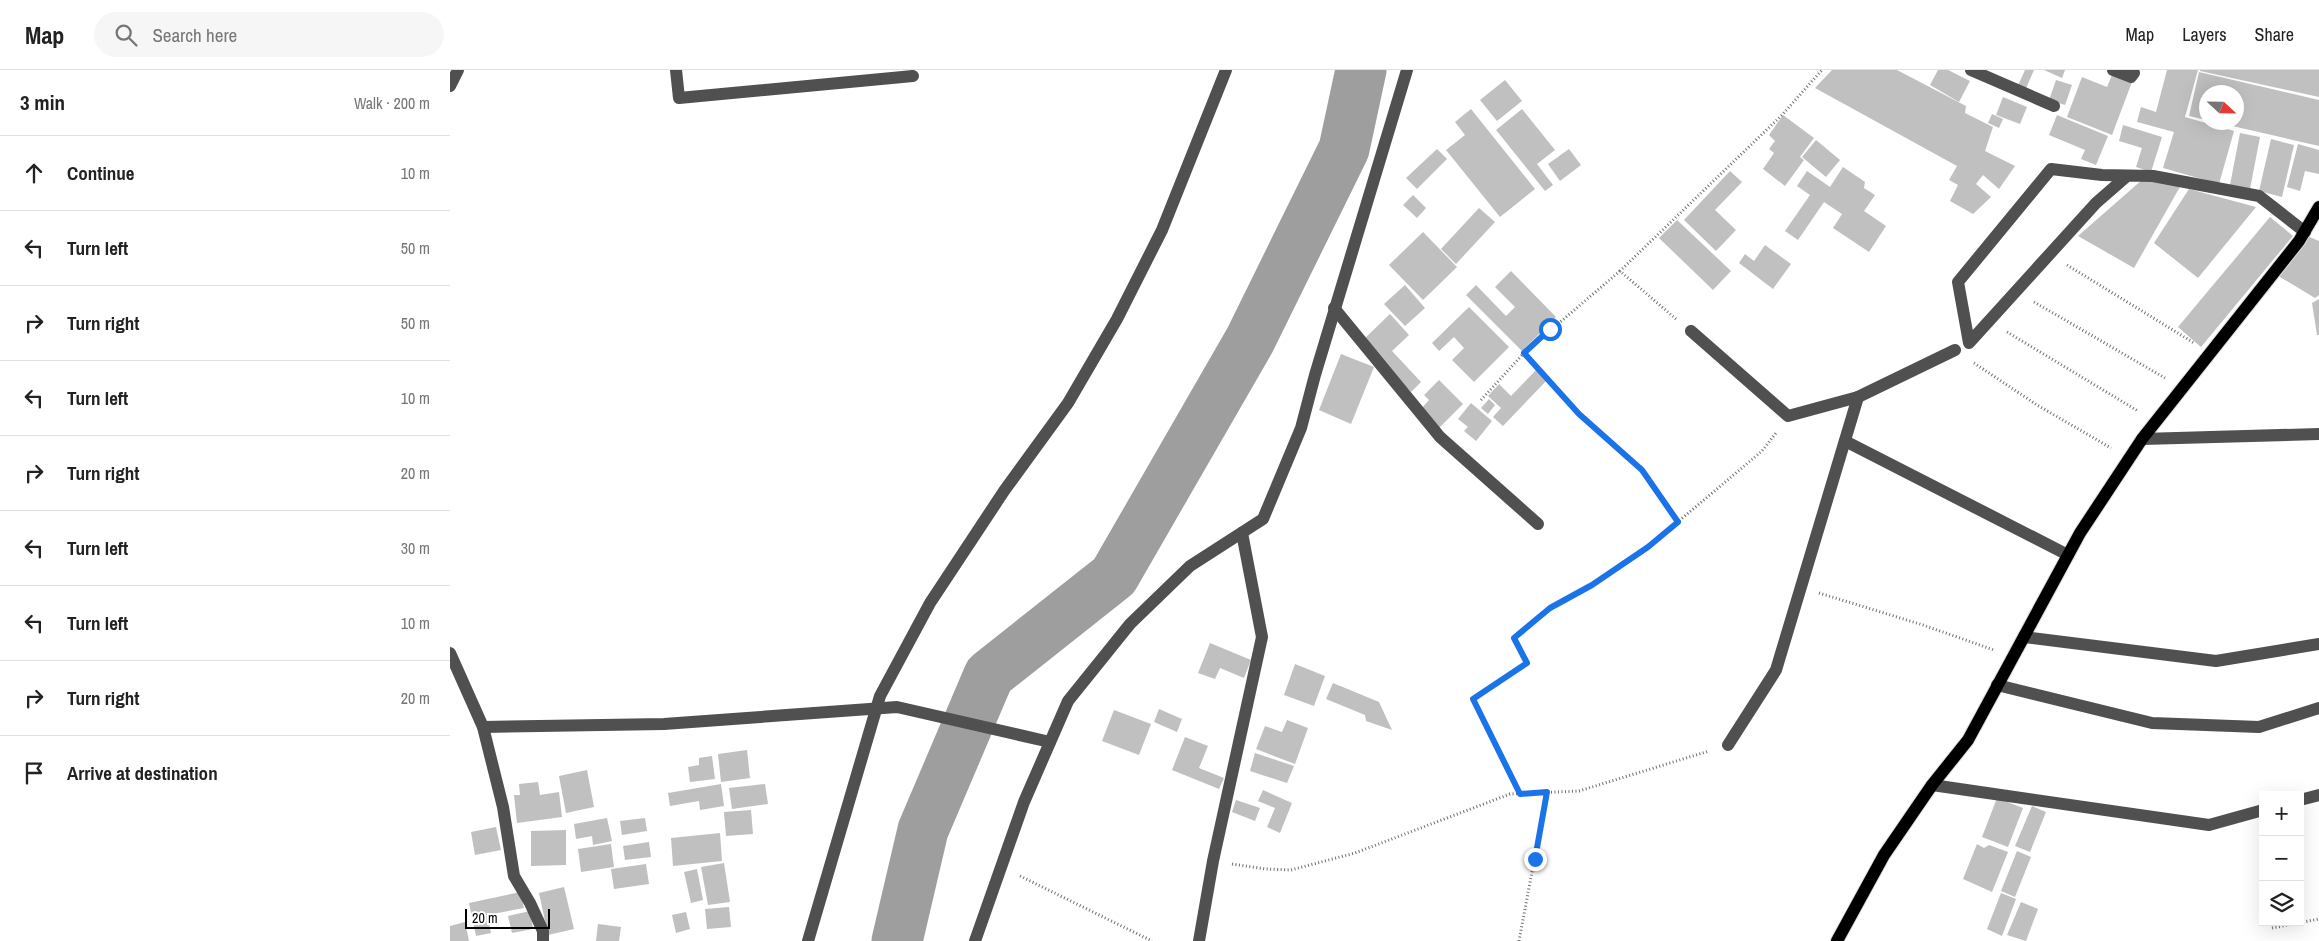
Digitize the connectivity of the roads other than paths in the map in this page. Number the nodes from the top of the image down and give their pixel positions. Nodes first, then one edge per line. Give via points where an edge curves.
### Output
1 (458, 70) edge
2 (676, 70) edge
3 (1226, 70) edge
4 (1407, 70) edge
5 (1971, 70) edge
6 (2113, 70) edge
7 (2134, 73) dead end
8 (913, 76) dead end
9 (450, 86) edge
10 (2054, 106) dead end
11 (2126, 176) junction
12 (2319, 207) edge
13 (2305, 232) junction
14 (1334, 308) junction
15 (1691, 331) road end
16 (1955, 350) road end
17 (1858, 397) junction
18 (2319, 434) edge
19 (2142, 440) junction
20 (1845, 441) junction
21 (1538, 524) dead end
22 (1242, 533) junction
23 (2068, 555) junction
24 (2024, 637) junction
25 (2319, 644) edge
26 (450, 653) edge
27 (1997, 685) junction
28 (2319, 708) edge
29 (876, 709) junction
30 (483, 727) junction
31 (1049, 742) junction
32 (1728, 745) road end
33 (1932, 785) junction
34 (2319, 796) edge
35 (2304, 799) edge
36 (2259, 811) edge
37 (544, 941) edge
38 (808, 941) edge
39 (974, 941) edge
40 (1199, 941) edge
41 (1837, 941) edge

1 - 9 street
2 - 8 street via 679,98
3 - 29 street via 1162,230 1117,319 1068,403 1004,491 930,603
4 - 14 street
5 - 10 street
6 - 7 street via 2131,77
11 - 11 street via 2096,203 1969,343 1958,282 2051,169
11 - 13 street via 2153,176 2259,196
12 - 13 main road
13 - 19 main road
14 - 21 street via 1440,437
14 - 22 street via 1301,428 1263,519
15 - 17 street via 1788,416
16 - 17 street
17 - 20 street
18 - 19 street
19 - 23 main road
20 - 23 street
20 - 32 street via 1776,670
22 - 31 street via 1190,566 1130,624 1068,701
22 - 40 street via 1262,637 1213,861
23 - 24 main road
24 - 25 street via 2216,661
24 - 27 main road
26 - 30 street
27 - 28 street via 2152,723 2259,727
27 - 33 main road via 1968,740
29 - 30 street via 664,724
29 - 31 street via 897,707
29 - 38 street
30 - 37 street via 503,807 514,876 543,931
31 - 39 street
33 - 36 street via 2209,825
33 - 41 main road via 1884,855
34 - 35 street

